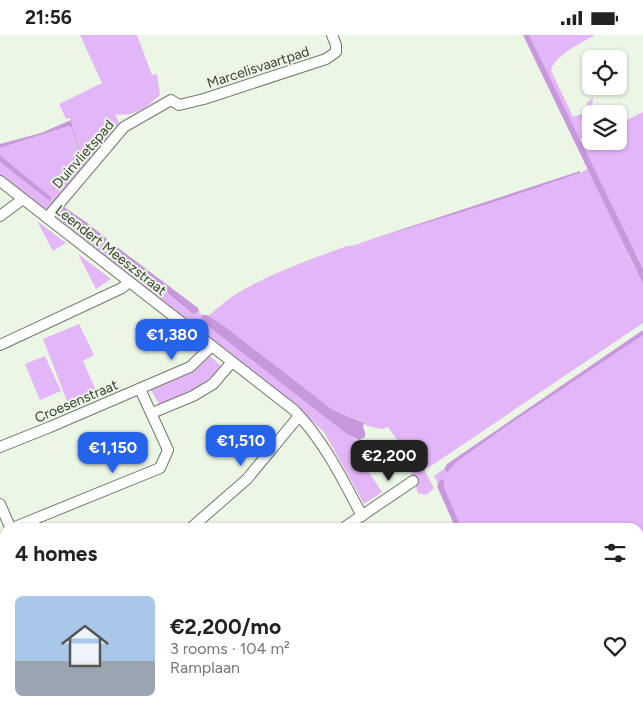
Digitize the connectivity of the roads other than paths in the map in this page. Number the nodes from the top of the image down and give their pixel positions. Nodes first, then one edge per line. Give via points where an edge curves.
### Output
1 (332, 35) edge
2 (172, 99) joint
3 (0, 181) edge
4 (23, 199) junction
5 (0, 216) edge
6 (47, 217) junction
7 (129, 282) junction
8 (0, 345) edge
9 (212, 347) junction
10 (232, 362) junction
11 (140, 389) junction
12 (152, 413) junction
13 (300, 416) junction
14 (0, 447) edge
15 (413, 481) dead end
16 (0, 504) edge
17 (362, 516) junction
18 (8, 523) edge
19 (25, 523) edge
20 (196, 523) edge
21 (351, 523) edge

1 - 2 street, Marcelisvaartpad via 336,52 326,59 204,99 179,105
2 - 6 street, Duinvlietspad via 124,127
3 - 4 street, Leendert Meeszstraat
4 - 5 street
4 - 6 street, Leendert Meeszstraat
6 - 7 street, Leendert Meeszstraat
7 - 8 street via 122,289
7 - 9 street, Leendert Meeszstraat
9 - 10 street, Leendert Meeszstraat
9 - 11 street, Croesenstraat via 190,367
10 - 12 street via 213,384
10 - 13 street, Leendert Meeszstraat
11 - 12 street
11 - 14 street, Croesenstraat
12 - 19 street via 168,450 160,468
13 - 17 street, Leendert Meeszstraat via 334,462
13 - 20 street via 246,479
15 - 17 street
16 - 18 street
17 - 21 street

